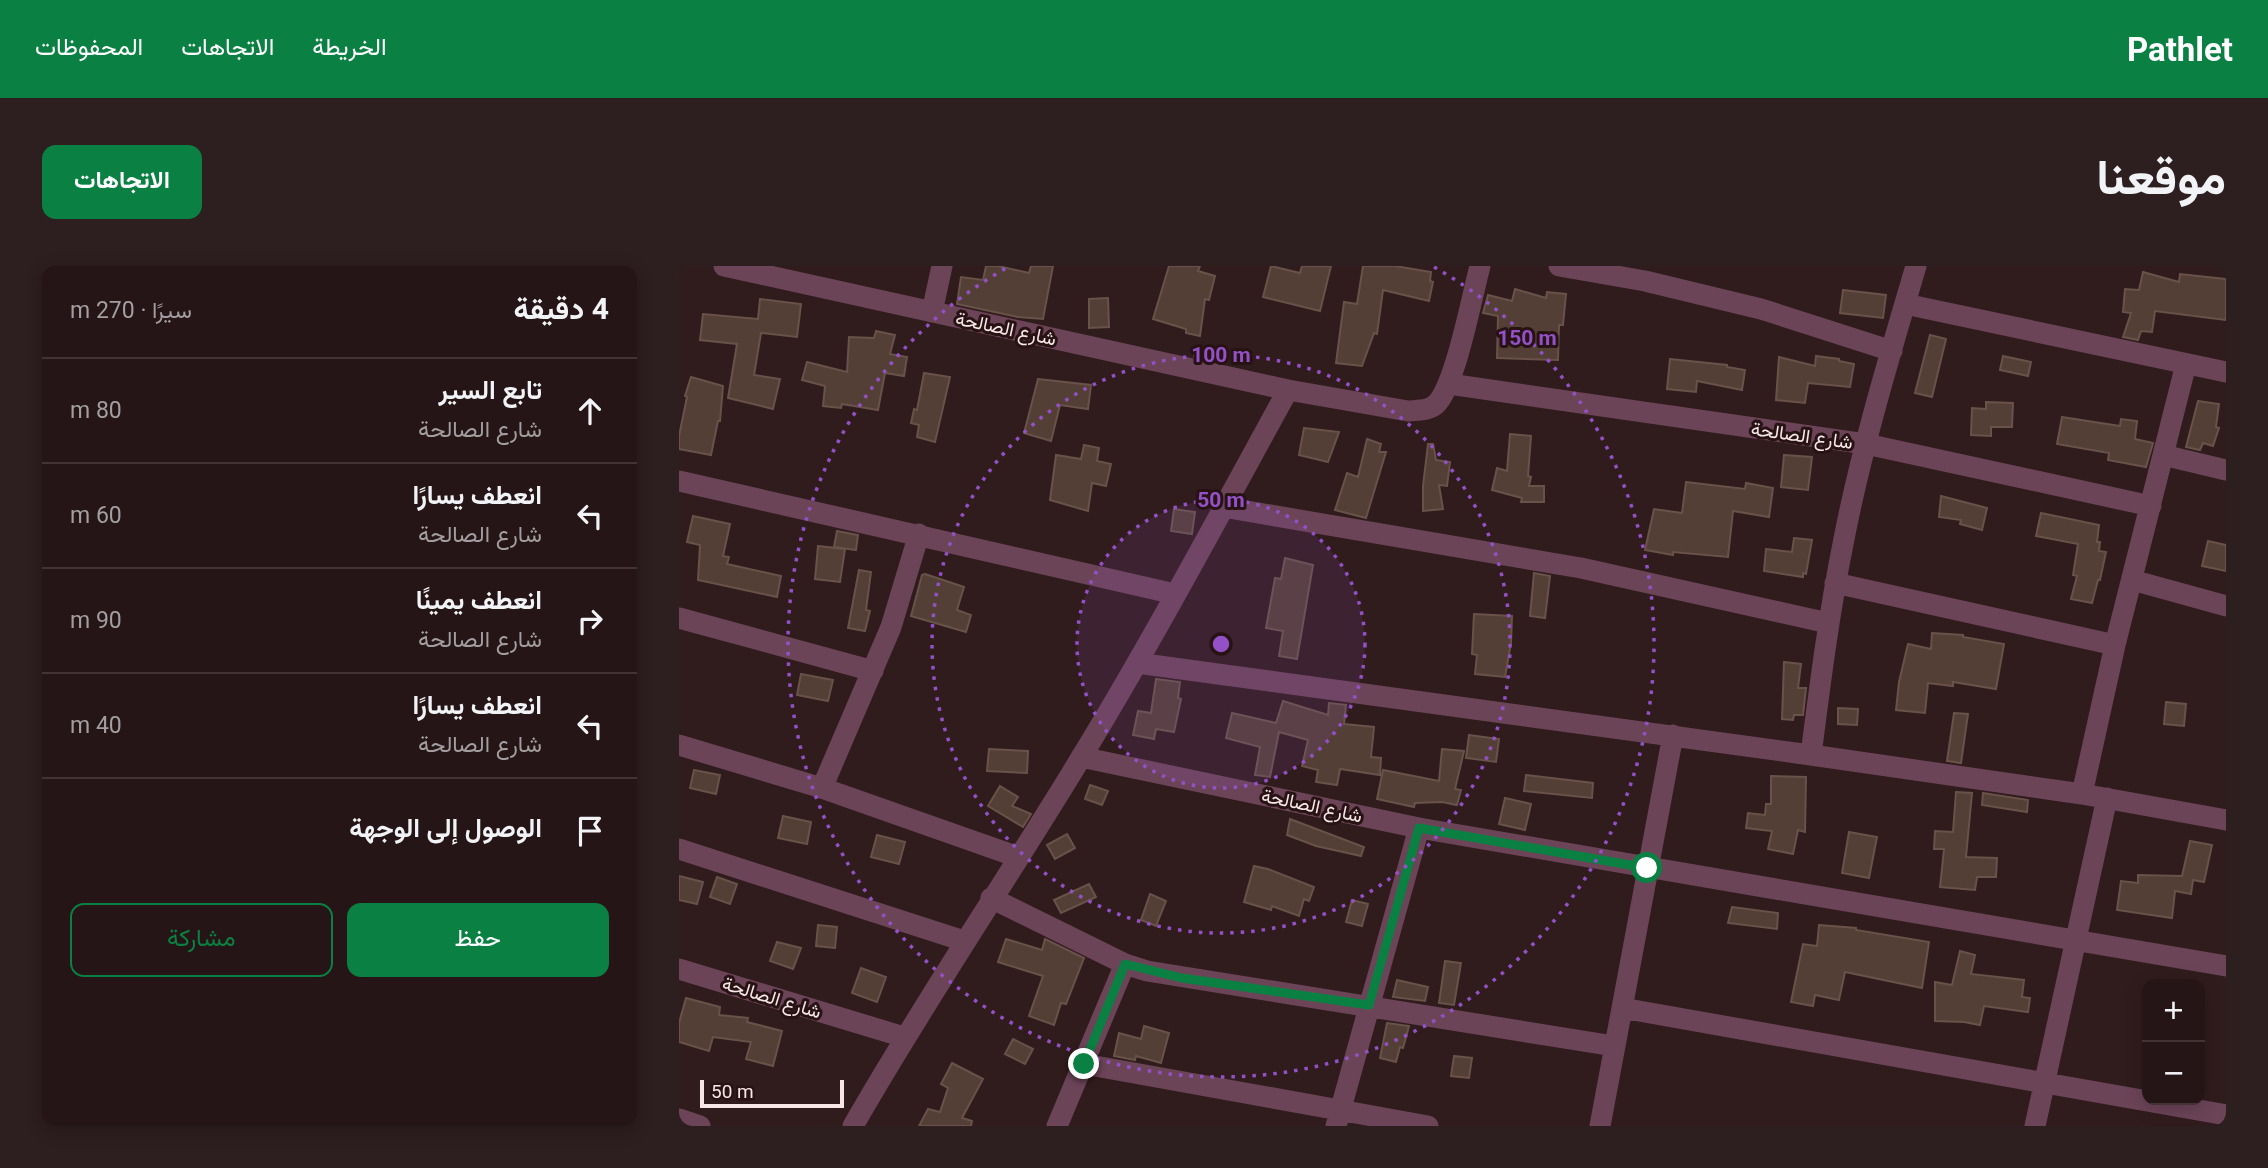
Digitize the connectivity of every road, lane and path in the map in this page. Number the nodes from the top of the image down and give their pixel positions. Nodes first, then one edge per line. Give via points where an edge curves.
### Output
1 (724, 266) edge
2 (942, 266) edge
3 (1480, 266) edge
4 (1559, 266) edge
5 (1916, 266) edge
6 (1905, 304) junction
7 (932, 312) junction
8 (1892, 351) junction
9 (2186, 364) junction
10 (2226, 372) edge
11 (1448, 384) junction
12 (1288, 390) junction
13 (1866, 444) junction
14 (2163, 455) junction
15 (2226, 470) edge
16 (679, 481) edge
17 (2151, 506) junction
18 (1223, 507) junction
19 (919, 534) junction
20 (2132, 580) junction
21 (1835, 583) junction
22 (1175, 594) junction
23 (2226, 606) edge
24 (679, 618) edge
25 (1828, 623) junction
26 (2115, 645) junction
27 (1137, 663) junction
28 (873, 671) junction
29 (1673, 735) junction
30 (679, 744) edge
31 (1811, 755) junction
32 (1081, 757) junction
33 (822, 788) junction
34 (2082, 794) junction
35 (2107, 798) junction
36 (2226, 820) edge
37 (1419, 828) junction
38 (679, 849) edge
39 (1018, 857) junction
40 (1647, 868) junction
41 (991, 898) junction
42 (2078, 939) junction
43 (964, 941) junction
44 (1125, 964) junction
45 (2226, 966) edge
46 (679, 969) edge
47 (1369, 1005) junction
48 (1622, 1008) junction
49 (904, 1037) junction
50 (1614, 1046) junction
51 (1084, 1064) junction
52 (2046, 1082) junction
53 (2226, 1115) edge
54 (1338, 1118) edge
55 (679, 1119) edge
56 (699, 1126) edge
57 (853, 1126) edge
58 (1058, 1126) edge
59 (1428, 1126) edge
60 (1599, 1126) edge
61 (2035, 1126) edge

1 - 7 street, شارع الصالحة
2 - 7 street
3 - 11 street, شارع الصالحة
4 - 8 street via 1738,303
5 - 6 street
6 - 8 street
6 - 9 street
7 - 12 street, شارع الصالحة
8 - 13 street
9 - 10 street
9 - 14 street
11 - 12 street, شارع الصالحة via 1437,404 1408,411
11 - 13 street, شارع الصالحة
12 - 18 street
13 - 17 street, شارع الصالحة
13 - 21 street
14 - 15 street
14 - 17 street
16 - 19 street
17 - 20 street
18 - 22 street
18 - 25 street via 1581,568
19 - 22 street
19 - 28 street
20 - 23 street
20 - 26 street
21 - 25 street
21 - 26 street
22 - 27 street
24 - 28 street
25 - 31 street
26 - 34 street
27 - 29 street
27 - 32 street
28 - 33 street
29 - 31 street
29 - 40 street
30 - 33 street
31 - 34 street
32 - 37 street, شارع الصالحة
32 - 39 street
33 - 39 street
34 - 35 street
35 - 36 street
35 - 42 street
37 - 40 street, شارع الصالحة
37 - 47 street
38 - 43 street
39 - 41 street
40 - 42 street, شارع الصالحة
40 - 48 street
41 - 43 street
41 - 44 street
42 - 45 street, شارع الصالحة
42 - 52 street
43 - 49 street
44 - 47 street via 1182,978
44 - 51 street
46 - 49 street, شارع الصالحة
47 - 50 street
47 - 54 street
48 - 50 street
48 - 52 street
49 - 57 street
50 - 60 street
51 - 54 street
51 - 58 street
52 - 53 street
52 - 61 street
54 - 59 street
55 - 56 street

